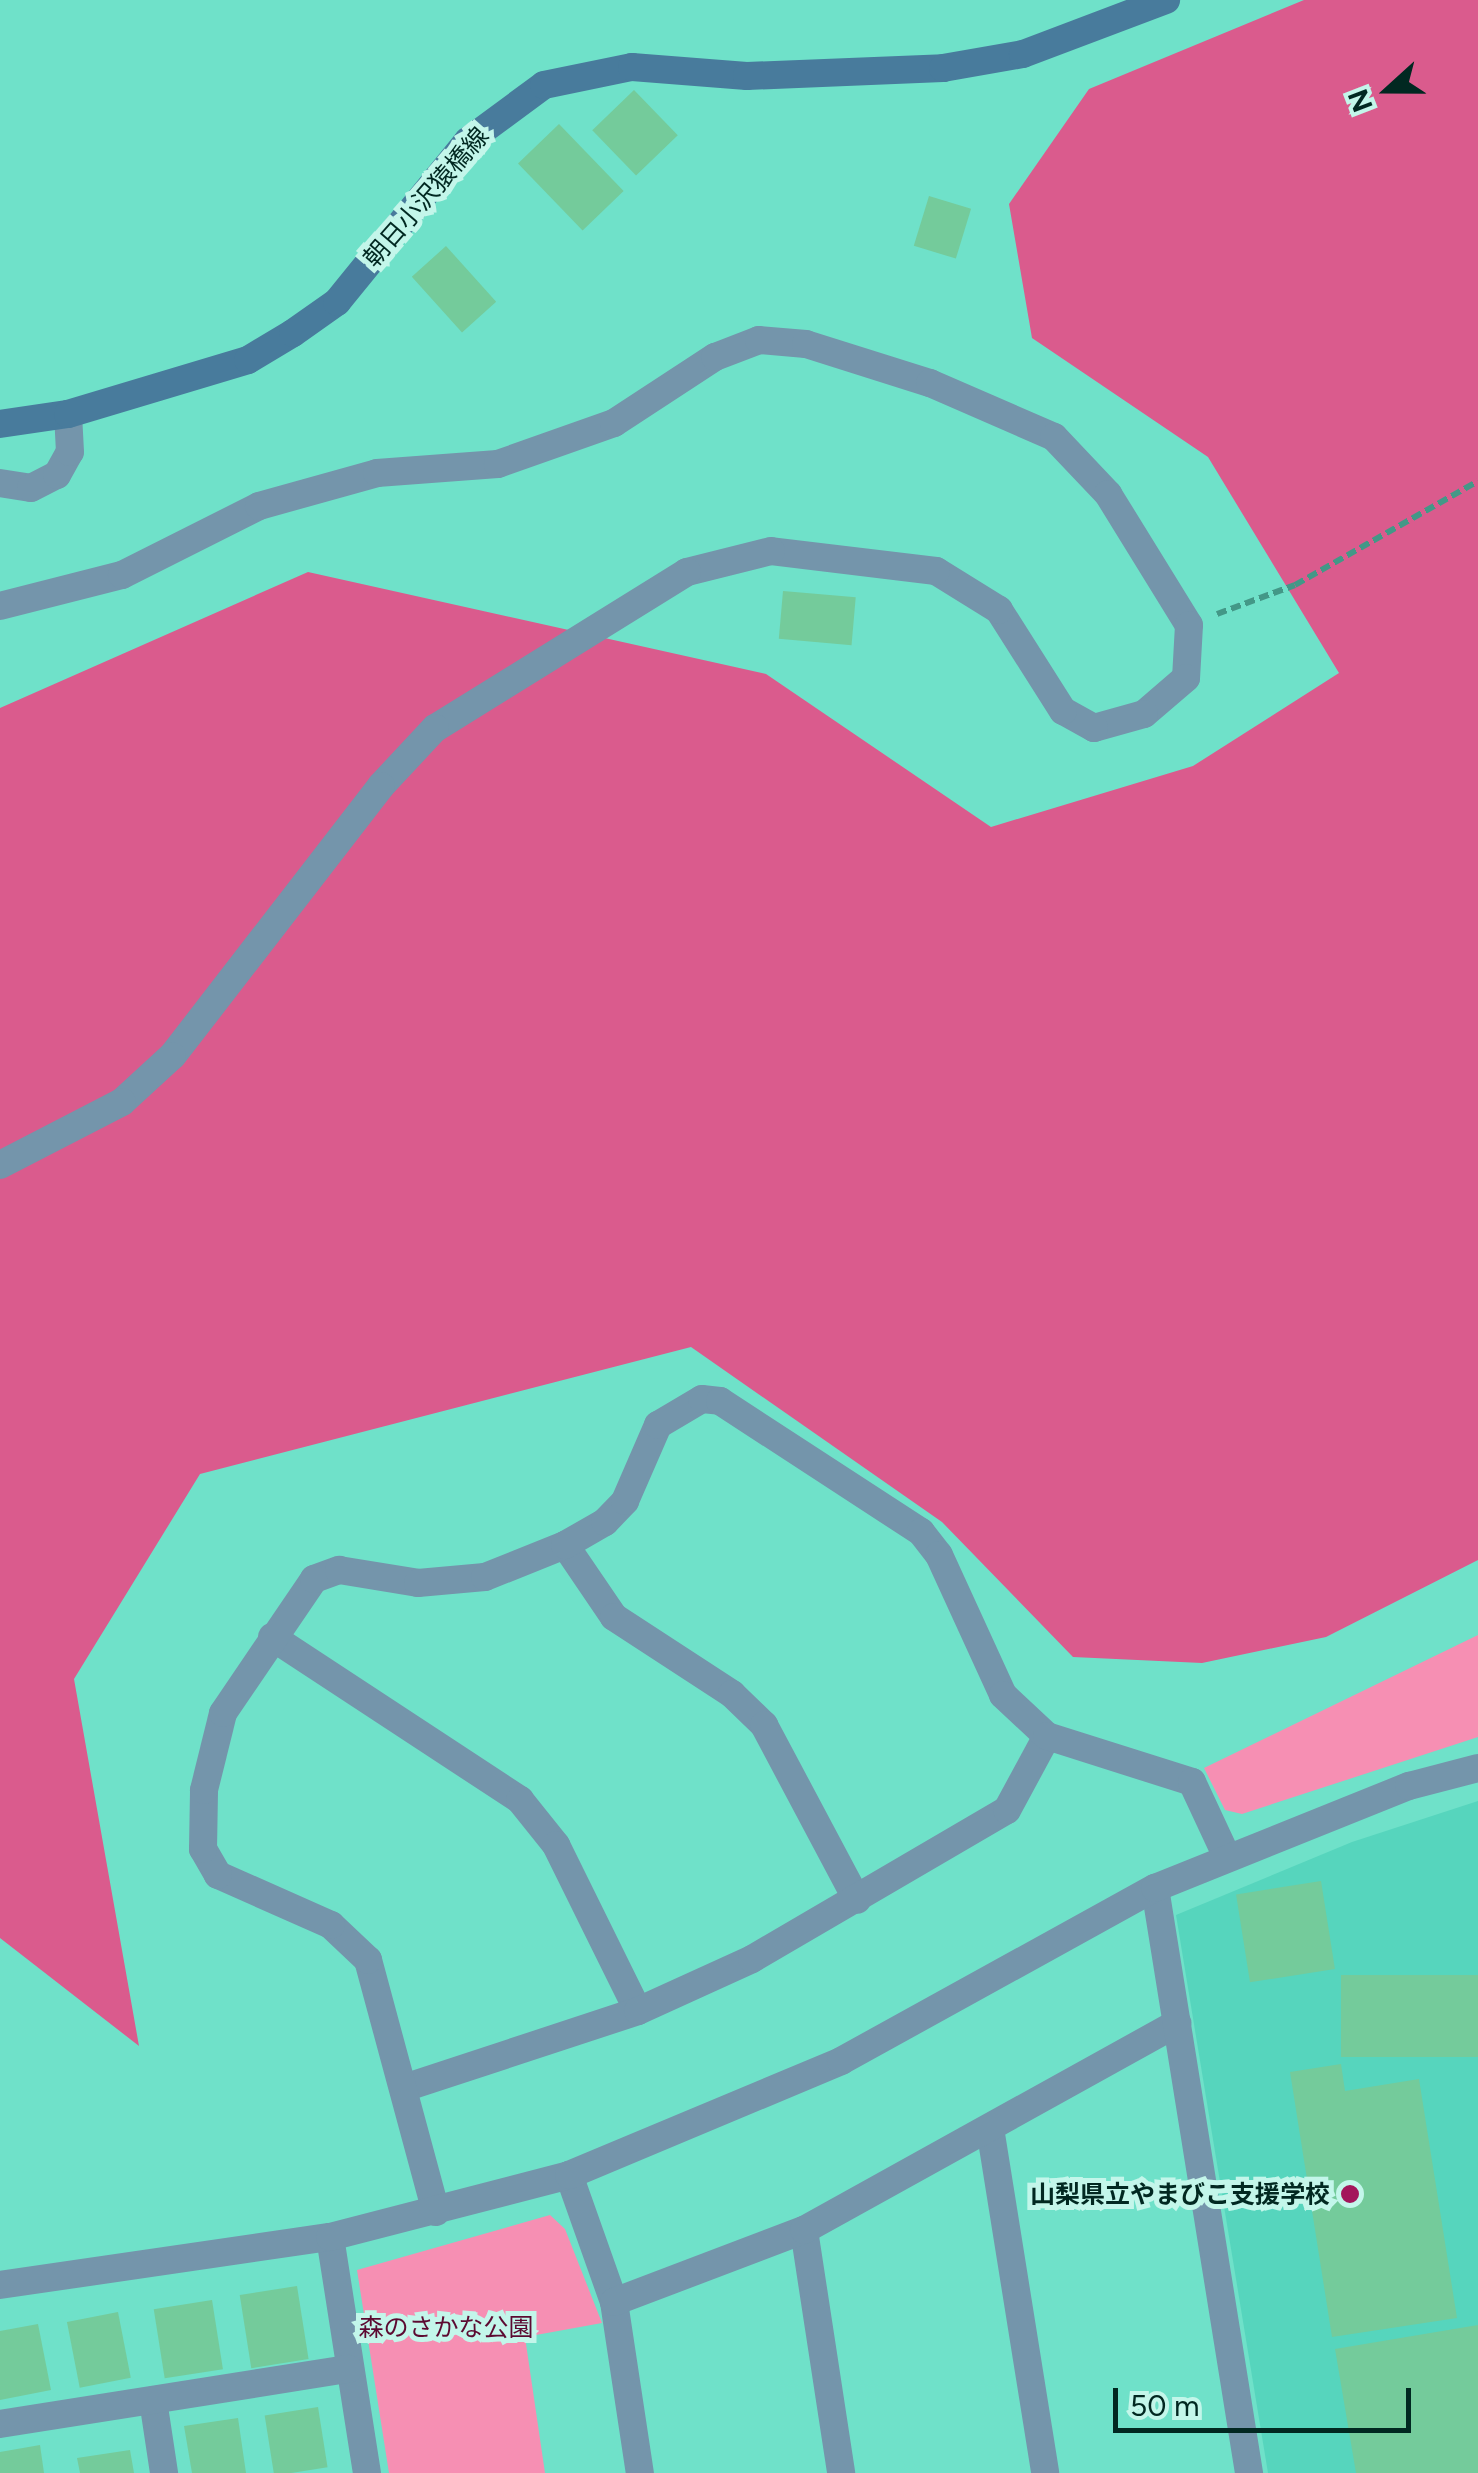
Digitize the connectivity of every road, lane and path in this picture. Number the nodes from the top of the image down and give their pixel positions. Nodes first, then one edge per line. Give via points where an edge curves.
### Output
1 (1166, 0) edge
2 (68, 414) junction
3 (0, 424) edge
4 (1478, 481) edge
5 (0, 483) edge
6 (0, 606) edge
7 (1189, 625) junction
8 (0, 1165) edge
9 (564, 1545) junction
10 (272, 1637) junction
11 (1047, 1736) junction
12 (1478, 1768) edge
13 (1227, 1858) junction
14 (1155, 1888) junction
15 (857, 1900) junction
16 (638, 2010) junction
17 (1177, 2023) junction
18 (404, 2088) junction
19 (990, 2128) junction
20 (569, 2175) junction
21 (436, 2212) junction
22 (804, 2230) junction
23 (330, 2237) junction
24 (0, 2285) edge
25 (614, 2302) junction
26 (349, 2369) junction
27 (153, 2400) junction
28 (0, 2424) edge
29 (164, 2473) edge
30 (368, 2473) edge
31 (640, 2473) edge
32 (841, 2473) edge
33 (1045, 2473) edge
34 (1249, 2473) edge

1 - 2 main road, 朝日小沢猿橋線 via 1023,54 943,68 747,76 632,66 544,85 468,141 337,302 294,333 248,360
2 - 3 main road, 朝日小沢猿橋線
2 - 5 street via 70,452 57,475 31,488
4 - 7 path via 1295,585
6 - 7 street via 122,576 259,506 377,474 498,464 614,424 715,357 759,340 806,344 930,383 1054,437 1108,494
7 - 8 street via 1186,678 1144,714 1094,728 1063,711 998,610 936,571 771,551 687,572 435,728 382,786 172,1056 122,1102
9 - 10 street via 485,1577 418,1583 339,1570 314,1580
9 - 11 street via 605,1522 625,1501 658,1425 702,1399 720,1400 921,1532 939,1555 1002,1695
9 - 15 street via 614,1617 732,1694 764,1725
10 - 16 street via 520,1800 556,1845
10 - 18 street via 223,1713 204,1790 203,1849 218,1875 240,1889 349,1937 368,1960
11 - 13 street via 1192,1782
11 - 15 street via 1007,1810
12 - 13 street via 1409,1786
13 - 14 street
14 - 17 street
14 - 20 street via 841,2061
15 - 16 street via 752,1960
16 - 18 street
17 - 19 street
17 - 34 street
18 - 21 street
19 - 22 street
19 - 33 street
20 - 21 street
20 - 25 street
21 - 23 street
22 - 25 street
22 - 32 street
23 - 24 street
23 - 26 street
25 - 31 street
26 - 27 street
26 - 30 street
27 - 28 street
27 - 29 street

